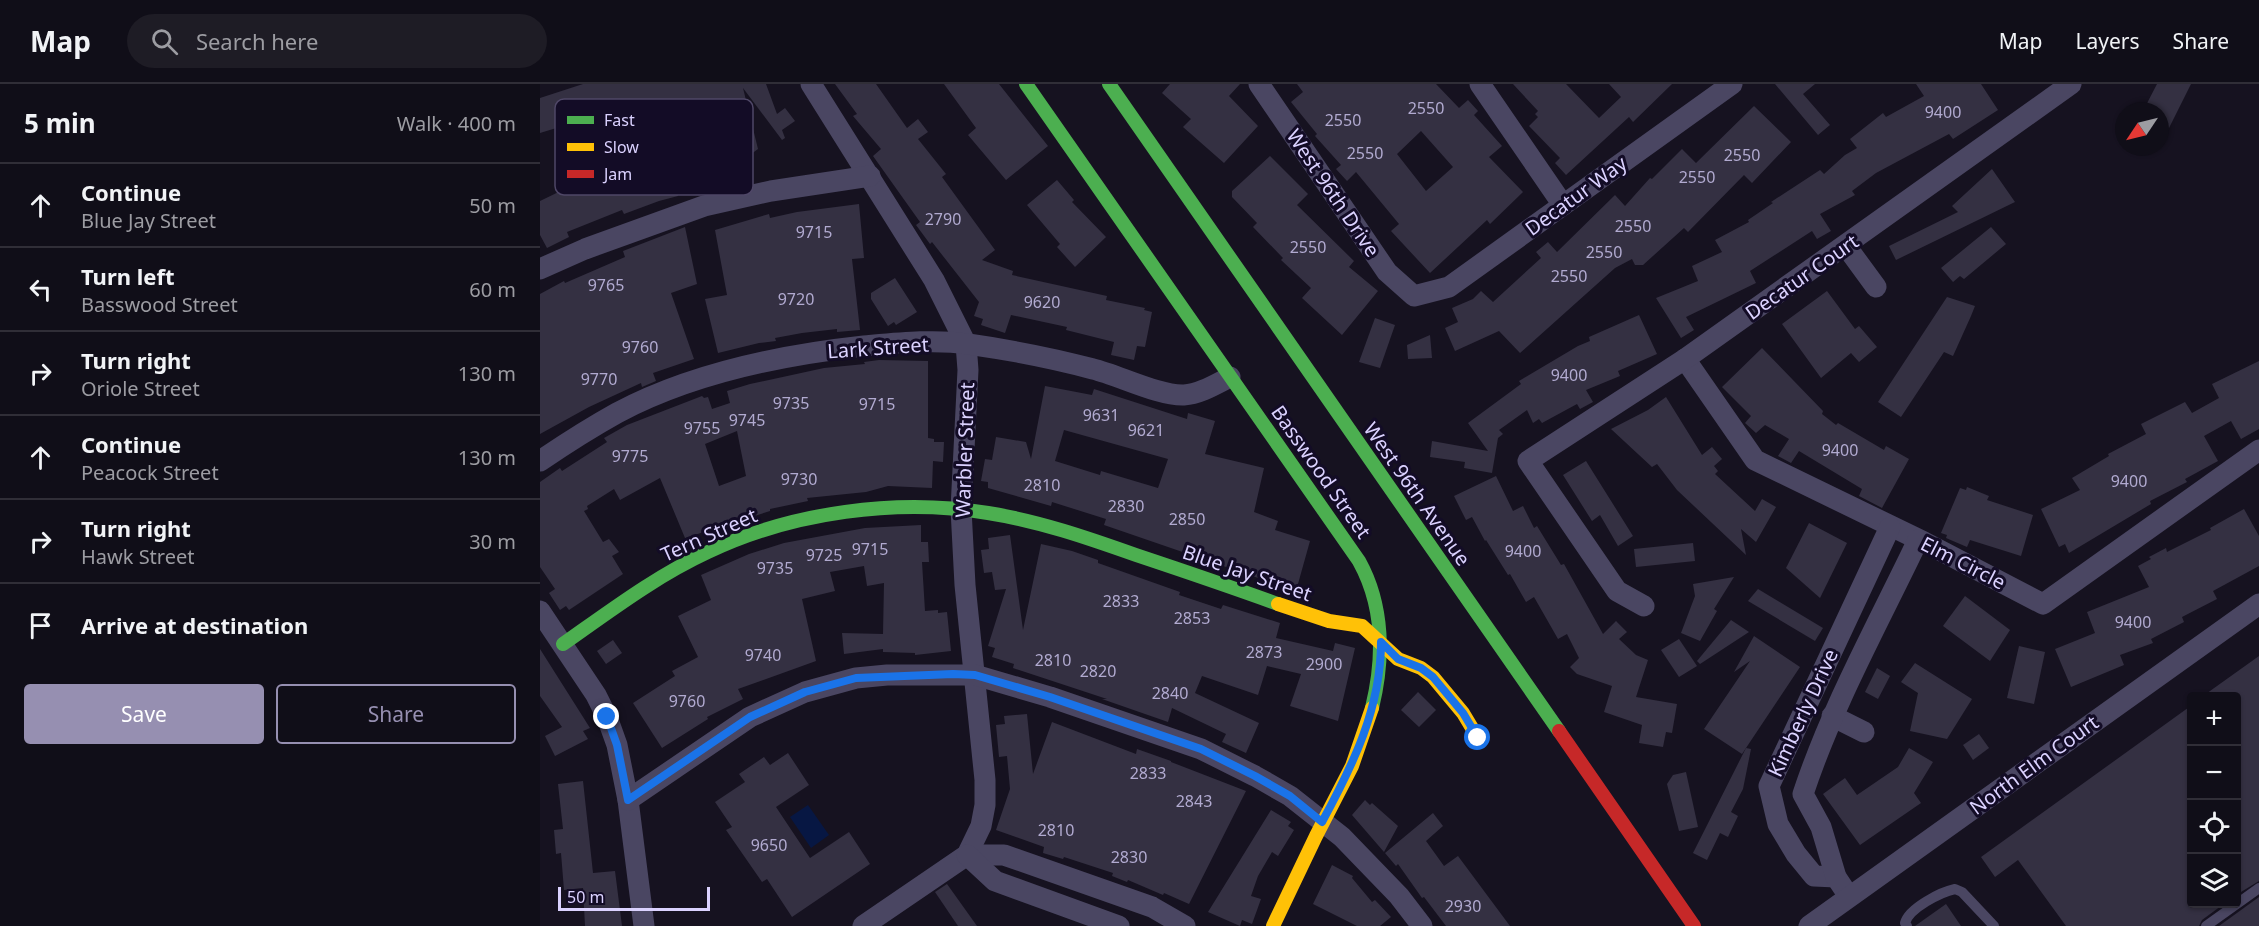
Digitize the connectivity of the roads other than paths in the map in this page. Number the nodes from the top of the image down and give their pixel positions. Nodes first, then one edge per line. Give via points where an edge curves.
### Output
1 (811, 84) edge
2 (1026, 84) edge
3 (1109, 84) edge
4 (1259, 84) edge
5 (1480, 84) edge
6 (1732, 84) edge
7 (2071, 84) edge
8 (1703, 92) edge
9 (870, 176) junction
10 (753, 194) edge
11 (750, 195) edge
12 (1563, 205) junction
13 (1846, 246) junction
14 (540, 269) edge
15 (1876, 287) dead end
16 (1414, 296) joint
17 (966, 344) junction
18 (1685, 359) junction
19 (1230, 377) junction
20 (2259, 450) edge
21 (540, 461) edge
22 (962, 509) junction
23 (1890, 527) junction
24 (1918, 540) junction
25 (2259, 604) edge
26 (1644, 606) dead end
27 (540, 611) edge
28 (1381, 642) junction
29 (563, 644) junction
30 (975, 675) junction
31 (1832, 716) junction
32 (1864, 732) dead end
33 (1478, 738) dead end
34 (628, 800) junction
35 (1322, 822) junction
36 (967, 855) junction
37 (1836, 878) junction
38 (2259, 888) edge
39 (1113, 894) junction
40 (1850, 897) junction
41 (1107, 924) edge
42 (1904, 925) edge
43 (644, 926) edge
44 (863, 926) edge
45 (1185, 926) edge
46 (1273, 926) edge
47 (1422, 926) edge
48 (1694, 926) edge
49 (1809, 926) edge
50 (1994, 926) edge
51 (2206, 926) edge

1 - 9 street, Warbler Street
2 - 19 street, Basswood Street
3 - 48 street, West 96th Avenue
4 - 16 street, West 96th Drive via 1387,272
5 - 12 street
6 - 8 street, Decatur Way
7 - 13 street, Decatur Court
8 - 12 street, Decatur Way
9 - 10 street
9 - 17 street, Warbler Street via 934,280
11 - 14 street via 704,206
12 - 16 street, Decatur Way via 1449,287
13 - 15 street
13 - 18 street, Decatur Court
17 - 19 street, Lark Street via 1054,359 1177,394 1197,392
17 - 21 street, Lark Street via 901,343 825,350 709,376 618,413
17 - 22 street, Warbler Street
18 - 23 street, Elm Circle via 1755,460
18 - 26 street, Decatur Court via 1528,461 1617,591
19 - 28 street, Basswood Street via 1364,569
20 - 24 street, Elm Circle via 2043,604
22 - 28 street, Blue Jay Street via 1066,531 1329,621 1362,626
22 - 29 street, Tern Street via 854,512 749,535 678,567
22 - 30 street, Warbler Street
23 - 24 street, Elm Circle
23 - 37 street, Kimberly Drive via 1769,786 1778,824 1796,854 1814,876
24 - 31 street, Kimberly Drive
25 - 40 street, North Elm Court
27 - 29 street
28 - 33 street, Blue Jay Street via 1398,659 1433,677
28 - 35 street, Basswood Street via 1376,691 1367,727 1352,766
29 - 34 street via 607,717
30 - 34 street via 856,678 805,692 750,717
30 - 35 street via 1201,749 1290,796
30 - 36 street, Warbler Street via 985,805 981,826
31 - 32 street
31 - 37 street, Kimberly Drive via 1803,794 1821,826
34 - 43 street
35 - 46 street, Basswood Street
35 - 47 street via 1373,867
36 - 39 street via 1004,855
36 - 41 street via 995,880
36 - 44 street
37 - 40 street, Kimberly Drive
38 - 51 lane
39 - 41 street
39 - 45 street via 1152,907
40 - 49 street, North Elm Court
42 - 50 lane via 1906,917 1932,898 1955,889

